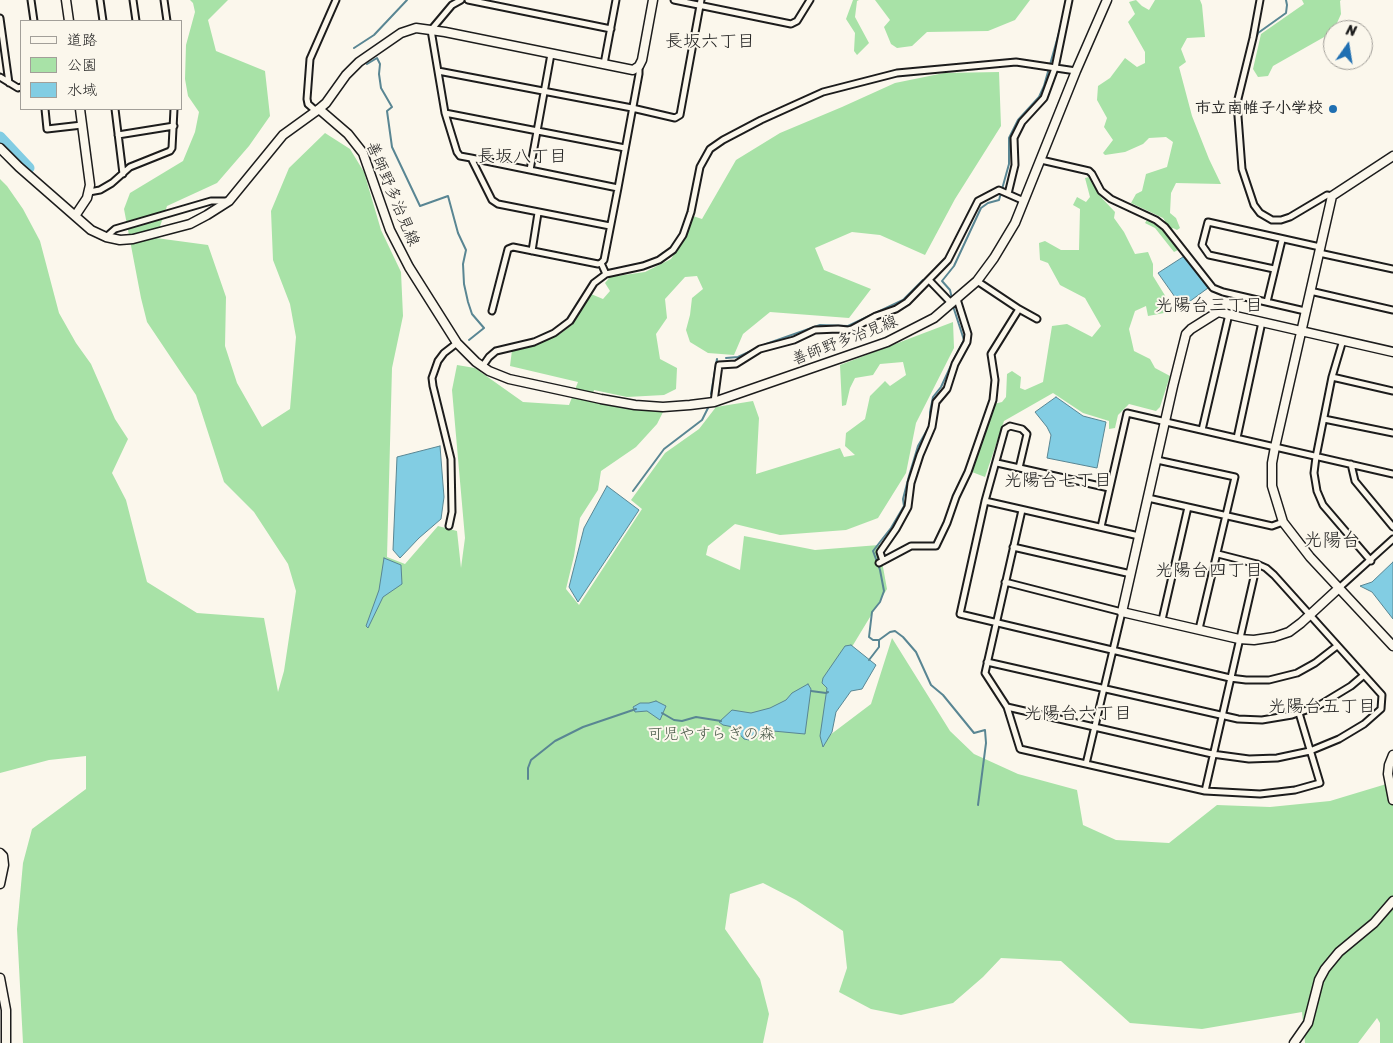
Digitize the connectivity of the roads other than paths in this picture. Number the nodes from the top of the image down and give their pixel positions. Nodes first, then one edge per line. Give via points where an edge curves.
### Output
1 (31, 0) edge
2 (66, 0) edge
3 (100, 0) edge
4 (133, 0) edge
5 (164, 0) edge
6 (336, 0) edge
7 (461, 0) edge
8 (468, 0) edge
9 (616, 0) edge
10 (653, 0) edge
11 (674, 0) edge
12 (810, 0) edge
13 (1069, 0) edge
14 (1107, 0) edge
15 (1260, 0) edge
16 (701, 3) edge
17 (0, 18) edge
18 (34, 20) edge
19 (69, 20) edge
20 (103, 20) edge
21 (136, 20) edge
22 (167, 20) edge
23 (610, 29) junction
24 (431, 30) junction
25 (551, 54) junction
26 (604, 64) junction
27 (639, 66) junction
28 (1055, 68) junction
29 (438, 71) junction
30 (1076, 71) junction
31 (0, 77) edge
32 (9, 83) junction
33 (20, 88) edge
34 (544, 92) junction
35 (632, 108) junction
36 (45, 110) edge
37 (80, 110) edge
38 (115, 110) edge
39 (174, 110) edge
40 (317, 110) junction
41 (445, 113) junction
42 (82, 125) junction
43 (174, 126) junction
44 (537, 130) junction
45 (118, 135) junction
46 (0, 148) edge
47 (625, 148) junction
48 (1393, 156) edge
49 (471, 158) junction
50 (1041, 160) junction
51 (530, 170) junction
52 (122, 174) junction
53 (618, 188) junction
54 (89, 192) junction
55 (1007, 194) junction
56 (1332, 196) junction
57 (229, 201) junction
58 (1024, 201) junction
59 (538, 213) junction
60 (75, 216) junction
61 (610, 226) junction
62 (106, 236) junction
63 (1282, 240) junction
64 (1319, 250) junction
65 (532, 251) junction
66 (601, 263) junction
67 (1274, 269) junction
68 (1393, 270) edge
69 (606, 274) junction
70 (929, 280) junction
71 (977, 281) junction
72 (1310, 291) junction
73 (952, 301) junction
74 (1267, 302) junction
75 (1019, 309) junction
76 (1393, 310) edge
77 (492, 311) dead end
78 (1305, 311) junction
79 (1229, 314) junction
80 (1037, 320) dead end
81 (1262, 322) junction
82 (1301, 330) junction
83 (1342, 340) junction
84 (457, 343) junction
85 (1393, 352) edge
86 (482, 367) junction
87 (1332, 377) junction
88 (1393, 391) edge
89 (714, 402) junction
90 (1324, 419) junction
91 (1165, 421) junction
92 (1202, 430) junction
93 (1393, 433) edge
94 (1237, 438) junction
95 (1274, 446) junction
96 (1316, 457) junction
97 (1157, 460) junction
98 (997, 463) junction
99 (1351, 464) junction
100 (1019, 468) junction
101 (1393, 474) edge
102 (1109, 488) junction
103 (1148, 498) junction
104 (985, 501) junction
105 (1188, 507) junction
106 (1022, 510) junction
107 (1226, 516) junction
108 (1283, 522) junction
109 (448, 526) dead end
110 (1101, 527) junction
111 (1393, 528) edge
112 (1139, 536) junction
113 (1393, 539) edge
114 (1013, 547) junction
115 (1218, 554) junction
116 (1371, 561) junction
117 (1257, 564) junction
118 (1131, 574) junction
119 (1005, 582) junction
120 (1339, 588) junction
121 (1122, 612) junction
122 (1310, 615) junction
123 (1162, 620) junction
124 (996, 623) junction
125 (1199, 629) junction
126 (1239, 639) junction
127 (1337, 646) junction
128 (1393, 646) edge
129 (1114, 650) junction
130 (987, 662) junction
131 (1364, 675) junction
132 (1230, 678) junction
133 (1104, 689) junction
134 (1007, 707) junction
135 (1300, 713) junction
136 (1222, 715) junction
137 (1096, 727) junction
138 (1310, 751) junction
139 (1212, 754) junction
140 (1393, 755) edge
141 (1086, 764) junction
142 (1205, 791) junction
143 (1393, 800) edge
144 (0, 853) edge
145 (0, 884) edge
146 (1393, 901) edge
147 (0, 978) edge
148 (6, 1043) edge
149 (1294, 1043) edge

1 - 18 street
2 - 19 street
3 - 20 street
4 - 21 street
5 - 22 street
6 - 40 street via 310,59 307,99 308,104
7 - 24 street via 452,5
8 - 23 street
9 - 23 street
10 - 27 street
11 - 16 street
12 - 16 street via 797,21 791,24
13 - 28 street
14 - 30 street, 善師野多治見線
15 - 56 street via 1237,103 1242,169 1254,205 1272,220 1281,220 1327,195
16 - 35 street via 680,115 675,118
17 - 32 street
23 - 26 street
24 - 25 street
24 - 29 street
24 - 40 street via 409,29 366,56
25 - 26 street
25 - 34 street
26 - 27 street via 633,70
27 - 35 street
28 - 30 street
28 - 55 street via 1044,98 1022,122 1015,135 1015,165
28 - 69 street via 1016,62 897,73 823,92 761,120 710,149 700,167 683,235 674,250 643,266
29 - 34 street
29 - 41 street
30 - 50 street, 善師野多治見線
31 - 32 street
32 - 33 street
34 - 35 street
34 - 44 street
35 - 47 street
36 - 42 street via 47,129
37 - 42 street
38 - 45 street
39 - 43 street
40 - 57 street via 283,135
40 - 84 street, 善師野多治見線 via 348,134 363,153 390,230 409,267
41 - 44 street
41 - 49 street via 457,152
42 - 54 street
43 - 45 street
43 - 52 street via 170,151 130,167
44 - 47 street
44 - 51 street
45 - 52 street
46 - 60 street
47 - 53 street
48 - 56 street
49 - 51 street
49 - 59 street via 492,200
50 - 58 street, 善師野多治見線
50 - 74 street via 1088,171 1110,199 1156,220 1213,288
51 - 53 street
52 - 54 street via 100,190
53 - 61 street
54 - 60 street
55 - 58 street
55 - 70 street via 999,190 978,201 948,260
56 - 64 street
57 - 62 street via 211,201 115,228
57 - 62 street via 190,224 130,239
58 - 71 street, 善師野多治見線 via 1007,238
59 - 61 street
59 - 65 street
60 - 62 street via 91,230
61 - 66 street
63 - 64 street
63 - 67 street
63 - 67 street via 1208,222 1202,245 1209,255
64 - 68 street
64 - 72 street
65 - 66 street
65 - 77 street via 508,249
66 - 69 street
67 - 74 street
69 - 86 street via 594,283 570,321 534,342 496,351
70 - 73 street
70 - 89 street via 903,305 852,329 815,330 794,340 760,349 736,364 719,366
71 - 73 street, 善師野多治見線
71 - 75 street
72 - 76 street
72 - 78 street
73 - 75 street via 968,334 967,342 946,389 936,402 932,427 911,483 908,506 896,529 881,547 881,562 911,546 936,546 968,472 993,400 995,380 991,354
73 - 89 street, 善師野多治見線 via 921,326 887,342
74 - 78 street
75 - 80 street
78 - 82 street
79 - 81 street
79 - 91 street via 1218,312 1186,334
79 - 92 street
81 - 82 street
81 - 94 street
82 - 83 street
82 - 95 street
83 - 85 street
83 - 87 street
84 - 86 street, 善師野多治見線
84 - 109 street via 438,361 432,378 451,458 452,512
86 - 89 street, 善師野多治見線 via 523,383 635,405 663,407
87 - 88 street
87 - 90 street
90 - 93 street
90 - 96 street
91 - 92 street
91 - 97 street
91 - 102 street via 1127,412
92 - 94 street
94 - 95 street
95 - 96 street
95 - 108 street via 1272,486
96 - 99 street
96 - 116 street via 1314,473 1323,505
97 - 103 street
97 - 107 street via 1235,477
98 - 100 street
98 - 100 street via 1005,429 1010,426 1022,428 1027,434
98 - 104 street
99 - 101 street
99 - 111 street via 1355,481
100 - 102 street
102 - 110 street
103 - 105 street
103 - 112 street
104 - 106 street
104 - 124 street via 960,614
105 - 107 street
105 - 123 street
106 - 110 street
106 - 114 street
107 - 108 street via 1272,526
107 - 115 street
108 - 120 street
110 - 112 street
112 - 118 street
113 - 116 street
114 - 118 street
114 - 119 street
115 - 117 street
115 - 125 street
116 - 120 street
117 - 122 street via 1274,575
117 - 126 street
118 - 121 street
119 - 121 street
119 - 124 street
120 - 122 street
120 - 128 street
121 - 123 street
121 - 129 street
122 - 126 street via 1289,632 1254,640
122 - 127 street
123 - 125 street
124 - 129 street
124 - 130 street
125 - 126 street
126 - 132 street
127 - 131 street
127 - 132 street via 1315,663 1281,678
129 - 132 street
129 - 133 street
130 - 133 street
130 - 134 street via 985,673
131 - 135 street via 1318,706
131 - 138 street via 1382,695 1382,709 1339,739
132 - 136 street
133 - 136 street
133 - 137 street
134 - 137 street
134 - 141 street via 1020,749
135 - 136 street via 1262,720
135 - 138 street
136 - 139 street
137 - 139 street
137 - 141 street
138 - 139 street via 1261,759
138 - 142 street via 1320,784 1260,794
139 - 142 street
140 - 143 street via 1388,774
141 - 142 street
144 - 145 street via 4,865
146 - 149 street via 1374,923 1339,952 1323,972 1308,1023
147 - 148 street via 6,1010

